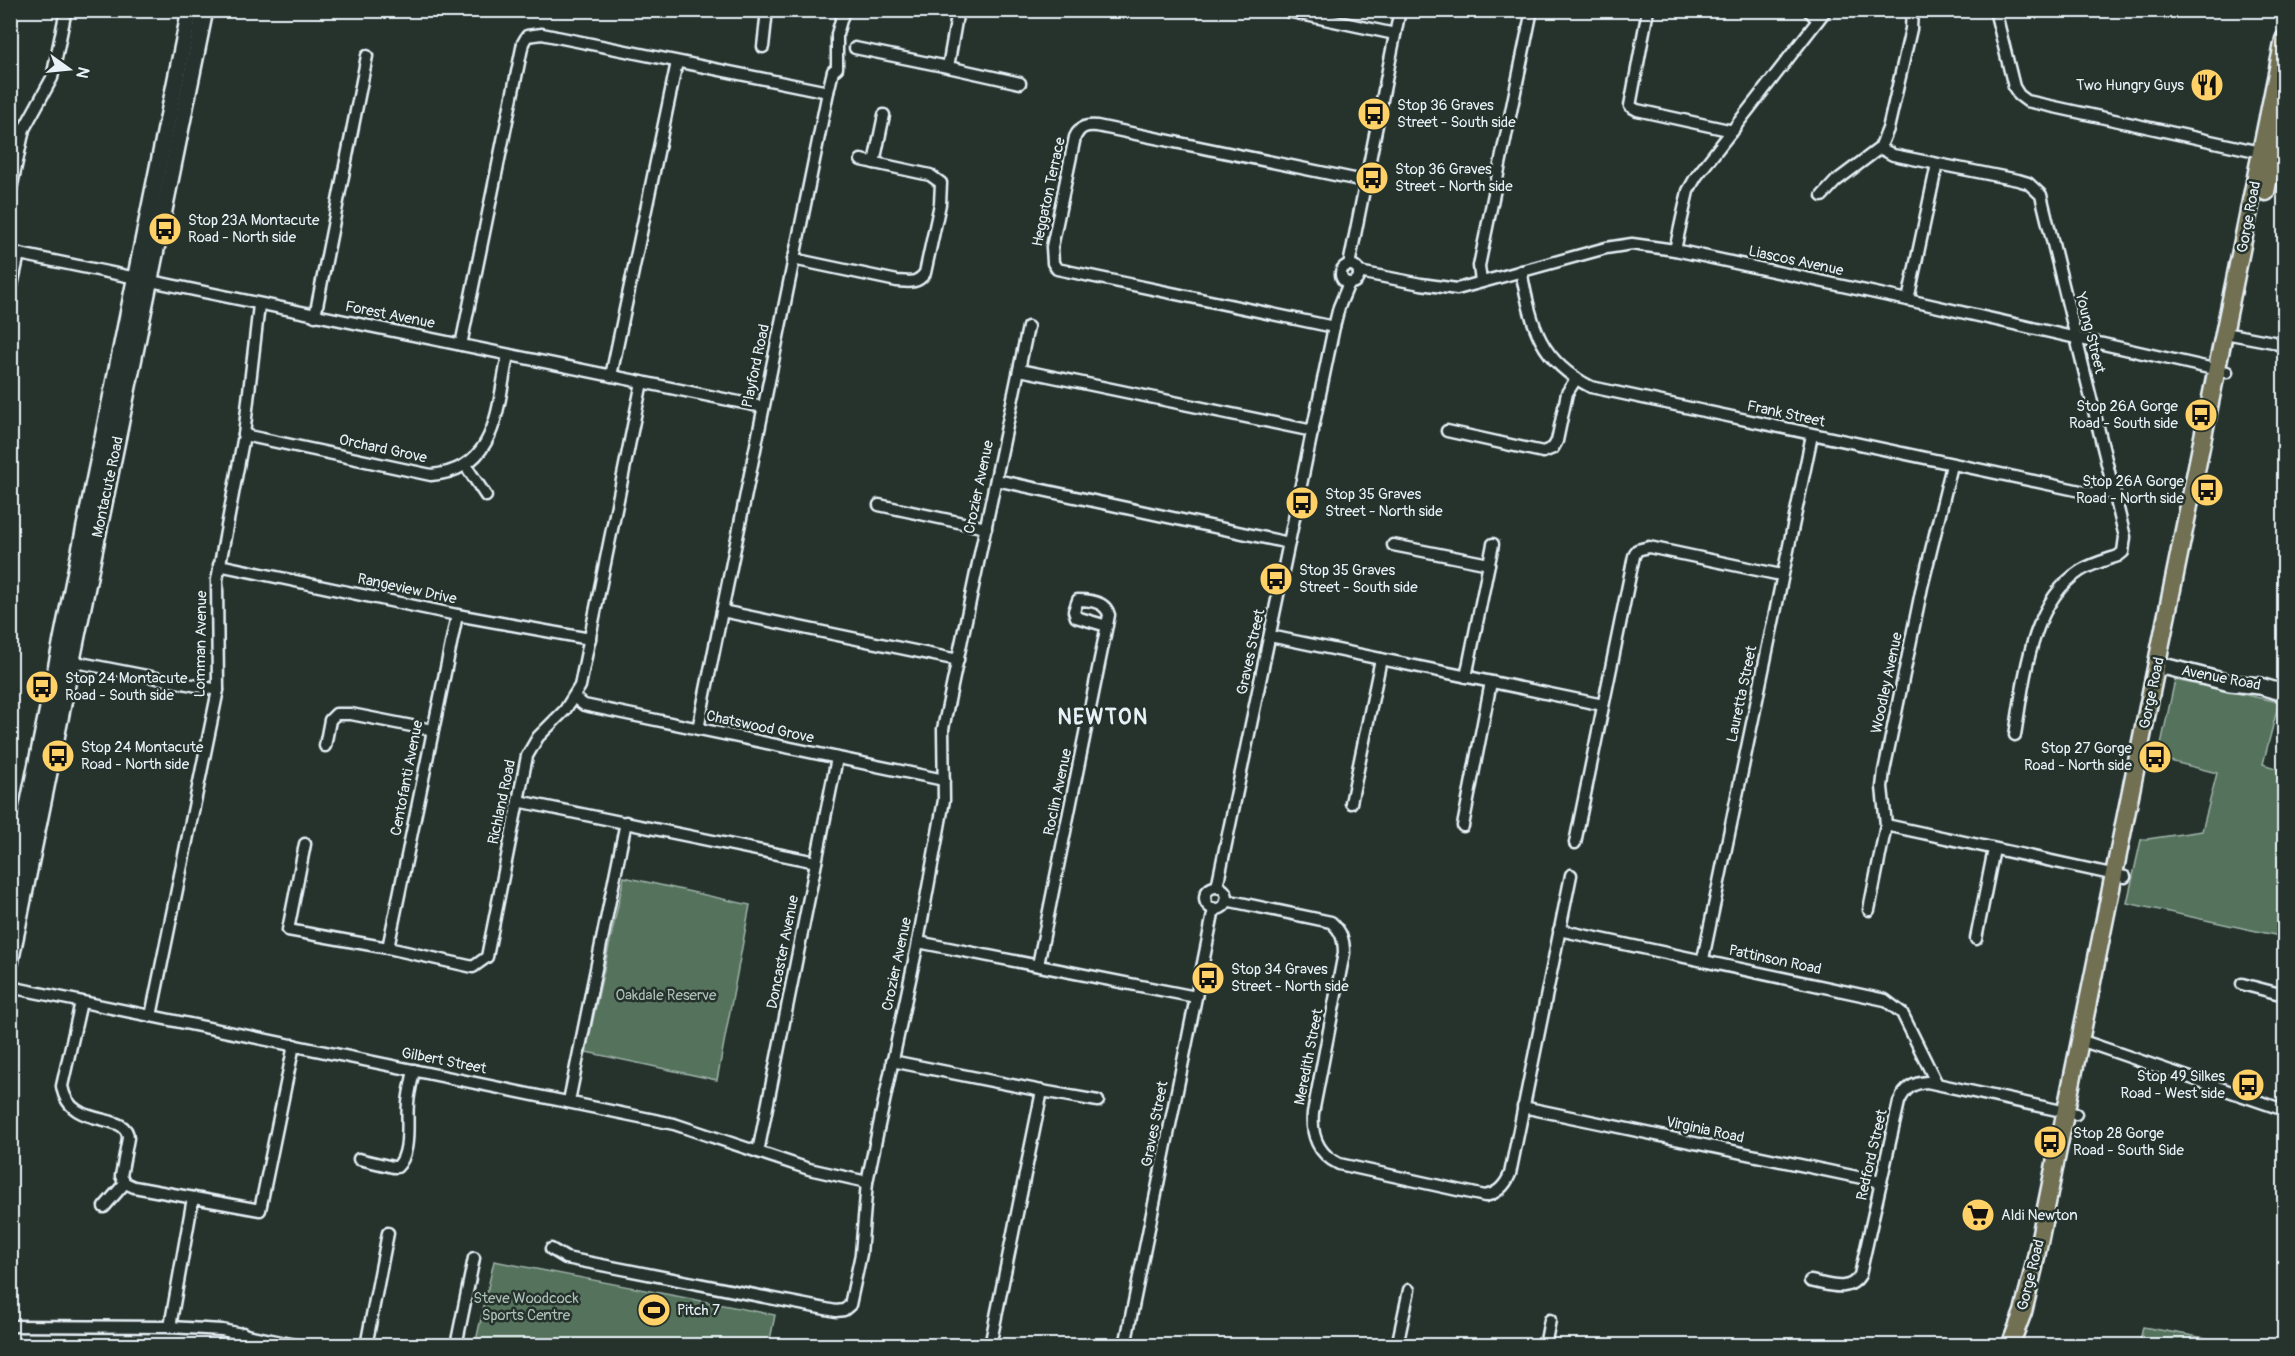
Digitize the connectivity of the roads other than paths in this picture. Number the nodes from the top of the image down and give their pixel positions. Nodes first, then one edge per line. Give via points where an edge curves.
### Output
1 (66, 10) edge
2 (190, 10) edge
3 (205, 10) edge
4 (767, 10) edge
5 (844, 10) edge
6 (958, 10) edge
7 (1282, 10) edge
8 (1400, 10) edge
9 (1532, 10) edge
10 (1648, 10) edge
11 (1808, 10) edge
12 (1826, 10) edge
13 (1912, 10) edge
14 (1995, 10) edge
15 (1818, 20) junction
16 (1395, 34) junction
17 (2284, 39) edge
18 (763, 46) dead end
19 (855, 48) dead end
20 (367, 56) dead end
21 (678, 62) junction
22 (948, 67) junction
23 (1020, 83) dead end
24 (828, 92) junction
25 (2284, 105) edge
26 (884, 116) dead end
27 (1733, 131) junction
28 (1880, 148) junction
29 (2268, 153) junction
30 (861, 160) dead end
31 (874, 163) junction
32 (1937, 164) junction
33 (1364, 180) junction
34 (10, 194) edge
35 (1822, 196) dead end
36 (1675, 250) junction
37 (15, 253) edge
38 (794, 258) junction
39 (1348, 265) junction
40 (1521, 271) junction
41 (1359, 272) junction
42 (143, 279) junction
43 (1481, 282) junction
44 (1349, 284) junction
45 (10, 294) edge
46 (1908, 300) junction
47 (259, 305) junction
48 (315, 316) junction
49 (1028, 327) dead end
50 (1334, 327) junction
51 (2230, 334) junction
52 (2074, 339) junction
53 (461, 345) junction
54 (2284, 347) edge
55 (508, 355) junction
56 (1020, 370) junction
57 (2223, 370) junction
58 (610, 375) junction
59 (1576, 379) junction
60 (642, 382) junction
61 (763, 407) junction
62 (1312, 431) junction
63 (1447, 431) dead end
64 (244, 435) junction
65 (1812, 435) junction
66 (1952, 465) junction
67 (466, 466) junction
68 (996, 480) junction
69 (2115, 493) junction
70 (486, 496) dead end
71 (879, 505) dead end
72 (986, 528) junction
73 (1289, 543) junction
74 (1493, 544) dead end
75 (1393, 545) dead end
76 (1489, 564) junction
77 (219, 565) junction
78 (1781, 574) junction
79 (722, 611) junction
80 (457, 615) junction
81 (1107, 626) dead end
82 (1270, 636) junction
83 (590, 639) junction
84 (1381, 659) junction
85 (65, 660) junction
86 (958, 660) junction
87 (2162, 667) junction
88 (1467, 676) junction
89 (1491, 682) junction
90 (218, 690) junction
91 (2284, 693) edge
92 (573, 697) junction
93 (1603, 705) junction
94 (698, 729) junction
95 (432, 730) junction
96 (2015, 735) dead end
97 (325, 746) dead end
98 (837, 758) junction
99 (944, 780) junction
100 (518, 801) junction
101 (1351, 803) dead end
102 (626, 822) junction
103 (1886, 825) junction
104 (1463, 826) dead end
105 (1575, 843) dead end
106 (305, 844) dead end
107 (1994, 849) junction
108 (816, 862) junction
109 (1571, 875) dead end
110 (2120, 875) junction
111 (1217, 887) junction
112 (10, 895) edge
113 (1226, 900) junction
114 (1214, 909) junction
115 (1869, 910) dead end
116 (1559, 930) junction
117 (1976, 939) dead end
118 (918, 942) junction
119 (388, 948) junction
120 (1703, 959) junction
121 (11, 960) edge
122 (1038, 965) junction
123 (2242, 984) dead end
124 (10, 987) edge
125 (2284, 995) edge
126 (1196, 997) junction
127 (81, 1002) junction
128 (151, 1016) junction
129 (2085, 1041) junction
130 (294, 1046) junction
131 (892, 1061) junction
132 (414, 1070) junction
133 (1937, 1084) junction
134 (1042, 1092) junction
135 (569, 1101) junction
136 (1098, 1101) dead end
137 (1523, 1107) junction
138 (2284, 1110) edge
139 (2071, 1113) junction
140 (759, 1152) junction
141 (359, 1159) dead end
142 (123, 1179) junction
143 (867, 1182) junction
144 (1881, 1182) junction
145 (193, 1198) junction
146 (104, 1207) dead end
147 (388, 1233) dead end
148 (551, 1249) dead end
149 (474, 1258) dead end
150 (1810, 1281) dead end
151 (1408, 1290) dead end
152 (1550, 1320) dead end
153 (10, 1326) edge
154 (170, 1327) junction
155 (243, 1333) junction
156 (240, 1346) edge
157 (301, 1346) edge
158 (366, 1346) edge
159 (456, 1346) edge
160 (990, 1346) edge
161 (1125, 1346) edge
162 (1397, 1346) edge
163 (1545, 1346) edge
164 (2010, 1346) edge
165 (2020, 1346) edge

1 - 34 street via 52,78 24,129
2 - 42 main road, Montacute Road
3 - 42 main road, Montacute Road
4 - 18 street
5 - 24 street, Playford Road via 837,34 837,68
6 - 22 street
7 - 16 street
8 - 16 street
9 - 43 street via 1479,266
10 - 27 street via 1630,106
11 - 15 street
12 - 15 street
13 - 28 street via 1888,129
14 - 29 street via 2019,95 2043,106
15 - 27 street
16 - 33 street
17 - 29 main road, Gorge Road
19 - 22 street
20 - 48 street
21 - 24 street
21 - 53 street via 542,34 527,36
21 - 58 street
22 - 23 street
24 - 38 street, Playford Road
25 - 29 main road, Gorge Road
26 - 31 street
27 - 36 street via 1689,190
28 - 32 street via 1893,155
28 - 35 street
29 - 51 main road, Gorge Road
30 - 31 street
31 - 38 street via 930,175 941,183 940,204 925,273 920,280 897,281
32 - 46 street
32 - 52 street, Young Street via 2018,180 2035,188 2043,201
33 - 39 street
33 - 50 street, Heggaton Terrace via 1085,126 1078,129 1075,137 1052,247 1057,268
36 - 40 street, Liascos Avenue via 1619,245
36 - 46 street, Liascos Avenue
37 - 42 street, Forest Avenue
37 - 45 street
38 - 61 street, Playford Road
39 - 41 street
39 - 44 street via 1341,275
40 - 43 street, Liascos Avenue
40 - 59 street, Frank Street via 1537,336 1552,358
41 - 43 street, Liascos Avenue via 1457,289
41 - 44 street via 1357,280
42 - 47 street, Forest Avenue
42 - 85 main road, Montacute Road
44 - 50 street, Graves Street
46 - 52 street, Liascos Avenue
47 - 48 street, Forest Avenue
47 - 64 street, Lomman Avenue
48 - 53 street, Forest Avenue
49 - 56 street, Crozier Avenue
50 - 62 street, Graves Street
51 - 54 street
51 - 57 main road, Gorge Road
52 - 57 street, Liascos Avenue
52 - 69 street, Young Street
53 - 55 street, Forest Avenue
55 - 58 street, Forest Avenue
55 - 67 street via 489,439
56 - 62 street
56 - 68 street, Crozier Avenue
57 - 87 main road, Gorge Road
58 - 60 street, Forest Avenue
59 - 63 street via 1567,393 1553,448 1543,452
59 - 65 street, Frank Street via 1592,387
60 - 61 street, Forest Avenue
60 - 83 street, Richland Road
61 - 79 street, Playford Road
62 - 73 street, Graves Street
64 - 67 street, Orchard Grove via 431,475
64 - 77 street, Lomman Avenue
65 - 66 street, Frank Street
65 - 78 street, Lauretta Street
66 - 69 street, Frank Street via 2090,493
66 - 103 street, Woodley Avenue via 1884,771
67 - 70 street
68 - 72 street, Crozier Avenue
68 - 73 street
69 - 96 street, Young Street via 2125,537 2123,552 2080,571 2065,583 2048,607 2032,644
71 - 72 street
72 - 86 street, Crozier Avenue
73 - 82 street, Graves Street
74 - 76 street
75 - 76 street
76 - 88 street
77 - 80 street, Rangeview Drive
77 - 90 street, Lomman Avenue
78 - 93 street via 1649,547 1637,550
78 - 120 street, Lauretta Street
79 - 86 street
79 - 94 street, Playford Road
80 - 83 street, Rangeview Drive
80 - 95 street, Centofanti Avenue
81 - 122 street, Roclin Avenue
82 - 84 street
82 - 111 street, Graves Street
83 - 92 street, Richland Road via 580,686
84 - 88 street
84 - 101 street
85 - 90 street
85 - 112 main road, Montacute Road
85 - 121 main road, Montacute Road
86 - 99 street, Crozier Avenue via 943,729
87 - 91 main road, Avenue Road
87 - 110 main road, Gorge Road
88 - 89 street
89 - 93 street
89 - 104 street
90 - 128 street, Lomman Avenue
92 - 94 street, Chatswood Grove via 584,705
92 - 100 street, Richland Road via 530,747
93 - 105 street
94 - 98 street, Chatswood Grove
95 - 97 street via 342,713 330,720
95 - 119 street, Centofanti Avenue
98 - 99 street, Chatswood Grove
98 - 108 street, Doncaster Avenue
99 - 118 street, Crozier Avenue via 944,800
100 - 102 street
100 - 119 street, Richland Road via 487,957 473,968
102 - 108 street
102 - 135 street
103 - 107 street
103 - 115 street, Woodley Avenue
106 - 119 street, Richland Road via 288,930
107 - 110 street
107 - 117 street
108 - 140 street, Doncaster Avenue
109 - 116 street
110 - 129 main road, Gorge Road
111 - 113 street via 1226,893
111 - 114 street via 1205,897 1206,904
113 - 114 street
113 - 137 street, Meredith Street via 1331,922 1342,935 1344,953 1313,1113 1313,1133 1330,1160 1491,1195 1510,1174
114 - 126 street, Graves Street
116 - 120 street, Pattinson Road
116 - 137 street
118 - 122 street
118 - 131 street, Crozier Avenue
120 - 133 street, Pattinson Road via 1874,996 1892,1004 1909,1025
122 - 126 street
123 - 125 street
124 - 127 street, Gilbert Street
126 - 161 street, Graves Street
127 - 128 street, Gilbert Street
127 - 142 street via 62,1086 64,1097 83,1115 125,1128 129,1134
128 - 130 street, Gilbert Street
129 - 138 street
129 - 139 main road, Gorge Road
130 - 132 street, Gilbert Street
130 - 145 street via 260,1210
131 - 134 street
131 - 143 street, Crozier Avenue
132 - 135 street, Gilbert Street
132 - 141 street via 402,1161 393,1167
133 - 139 street, Redford Street
133 - 144 street, Redford Street via 1918,1082 1903,1092
134 - 136 street
134 - 160 street
135 - 140 street, Gilbert Street via 674,1124
137 - 144 street, Virginia Road
139 - 164 main road, Gorge Road via 2023,1312
139 - 165 main road, Gorge Road via 2042,1275
140 - 143 street, Gilbert Street
142 - 145 street via 134,1187
142 - 146 street
143 - 148 street, Crozier Avenue via 861,1254 853,1297 844,1310 566,1258
144 - 150 street, Redford Street via 1855,1283 1848,1287
145 - 154 street
147 - 158 street
149 - 159 street
151 - 162 street
152 - 163 street
153 - 154 street
154 - 155 street
155 - 156 street
155 - 157 street

